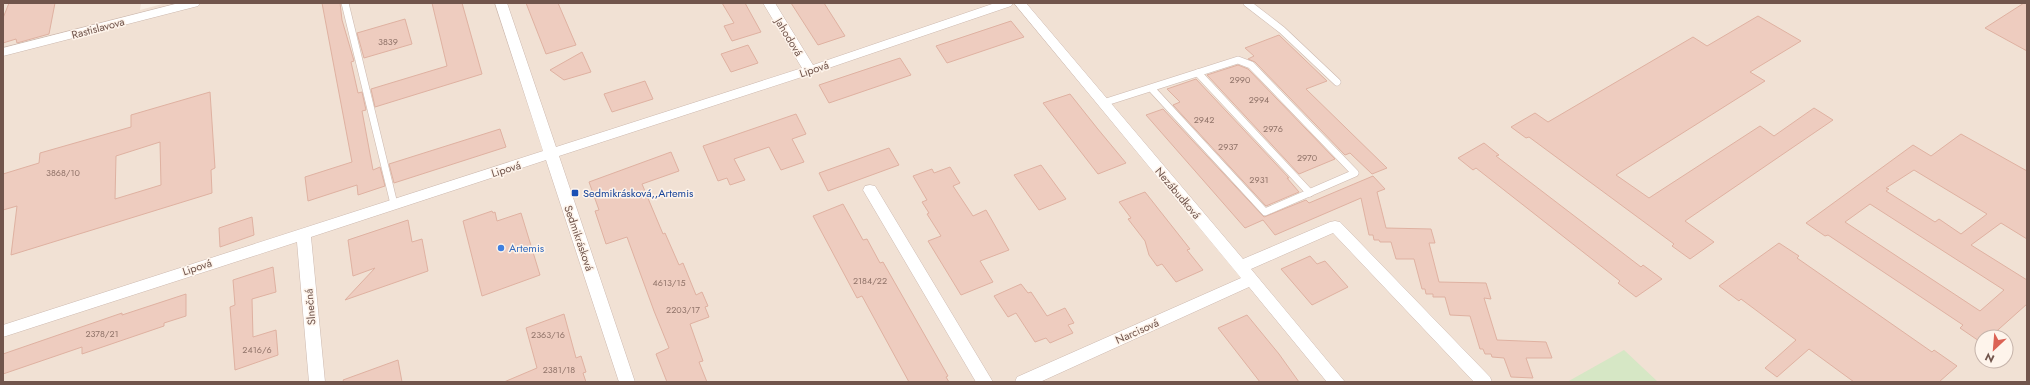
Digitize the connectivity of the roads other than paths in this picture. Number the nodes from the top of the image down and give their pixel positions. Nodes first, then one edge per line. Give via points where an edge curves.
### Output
1 (194, 3) edge
2 (345, 3) edge
3 (501, 3) edge
4 (769, 3) edge
5 (1007, 3) edge
6 (1020, 3) edge
7 (1247, 3) edge
8 (3, 52) edge
9 (810, 70) junction
10 (1198, 73) junction
11 (1337, 82) dead end
12 (1151, 88) junction
13 (1103, 103) junction
14 (551, 154) junction
15 (870, 190) dead end
16 (1310, 193) junction
17 (394, 204) junction
18 (303, 233) junction
19 (1240, 268) junction
20 (1251, 280) junction
21 (3, 331) edge
22 (317, 382) edge
23 (627, 382) edge
24 (985, 382) edge
25 (1023, 382) edge
26 (1337, 382) edge
27 (1484, 382) edge

1 - 8 street, Rastislavova
2 - 17 lane
3 - 14 street, Sedmikrásková
4 - 9 street, Jahodová
5 - 9 street, Lipová
6 - 13 street, Nezábudková
7 - 11 lane via 1282,30
9 - 14 street, Lipová
10 - 12 lane
10 - 16 lane
10 - 16 lane via 1238,60 1251,65 1355,173
12 - 13 lane
12 - 16 lane via 1265,212
13 - 19 street, Nezábudková
14 - 17 street, Lipová
14 - 23 street, Sedmikrásková
15 - 24 street
17 - 18 street, Lipová
18 - 21 street, Lipová
18 - 22 street, Slnečná
19 - 20 street, Nezábudková
19 - 27 street via 1335,226
20 - 25 street, Narcisová
20 - 26 street, Nezábudková

